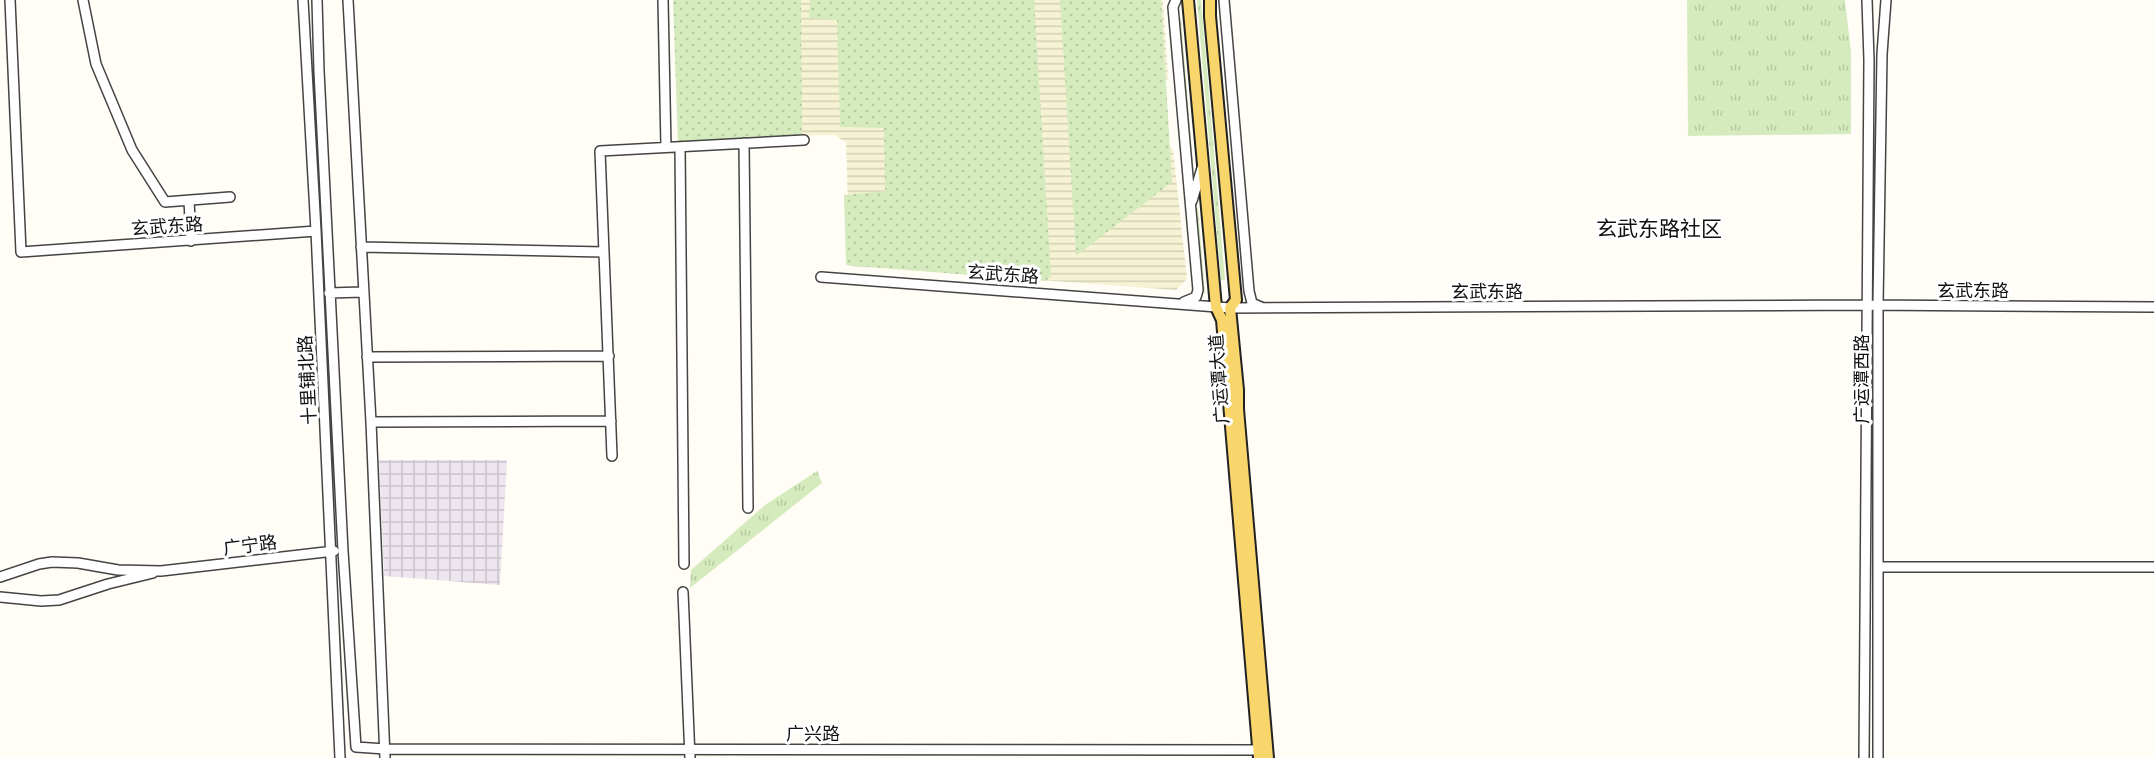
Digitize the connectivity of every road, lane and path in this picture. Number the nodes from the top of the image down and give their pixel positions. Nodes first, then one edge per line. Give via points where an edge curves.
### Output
1 (10, 0) edge
2 (83, 0) edge
3 (303, 0) edge
4 (317, 0) edge
5 (348, 0) edge
6 (663, 0) edge
7 (1176, 0) edge
8 (1188, 0) edge
9 (1210, 0) edge
10 (1224, 0) edge
11 (1867, 0) edge
12 (1886, 0) edge
13 (804, 140) dead end
14 (744, 143) junction
15 (666, 147) junction
16 (680, 147) junction
17 (1203, 166) junction
18 (230, 197) dead end
19 (189, 200) junction
20 (1191, 205) junction
21 (316, 231) junction
22 (191, 240) junction
23 (361, 247) junction
24 (604, 252) junction
25 (822, 277) dead end
26 (363, 292) junction
27 (329, 293) junction
28 (1171, 304) junction
29 (1866, 305) junction
30 (1878, 305) junction
31 (1216, 307) junction
32 (2154, 307) edge
33 (1230, 308) junction
34 (1267, 308) junction
35 (609, 356) junction
36 (367, 357) junction
37 (611, 421) junction
38 (371, 422) junction
39 (612, 456) dead end
40 (748, 508) dead end
41 (343, 551) junction
42 (331, 552) junction
43 (684, 564) dead end
44 (1878, 567) junction
45 (2154, 567) edge
46 (160, 571) junction
47 (0, 577) edge
48 (683, 592) dead end
49 (0, 597) edge
50 (356, 747) junction
51 (385, 753) edge
52 (691, 754) edge
53 (1263, 756) edge
54 (341, 758) edge
55 (1864, 758) edge
56 (1878, 758) edge

1 - 22 street, 玄武东路 via 21,252
2 - 19 street via 96,64 132,150 165,202
3 - 21 street, 十里铺北路
4 - 27 street, 十里铺北路
5 - 23 street
6 - 15 street
7 - 20 street via 1173,7
8 - 17 main road, 广运潭大道
9 - 33 main road, 广运潭大道 via 1236,300
10 - 34 street via 1249,291 1252,303
11 - 29 street, 广运潭西路
12 - 30 street, 广运潭西路
13 - 14 street
14 - 16 street
14 - 40 street
15 - 16 street
15 - 24 street via 600,152
16 - 43 street
17 - 20 street
17 - 31 main road, 广运潭大道
18 - 19 street
19 - 22 street
20 - 28 street via 1198,294 1190,301
21 - 22 street, 玄武东路
21 - 42 street, 十里铺北路
23 - 24 street
23 - 26 street
24 - 35 street
25 - 28 street, 玄武东路
26 - 27 street
26 - 36 street
27 - 41 street, 十里铺北路
28 - 31 street, 玄武东路
29 - 30 street, 玄武东路
29 - 34 street, 玄武东路
29 - 55 street, 广运潭西路
30 - 32 street, 玄武东路
30 - 44 street, 广运潭西路
31 - 33 street, 玄武东路
31 - 53 main road, 广运潭大道 via 1221,320
33 - 34 street, 玄武东路
33 - 53 main road, 广运潭大道
35 - 36 street
35 - 37 street
36 - 38 street
37 - 38 street
37 - 39 street
38 - 51 street
41 - 42 street, 广宁路
41 - 50 street, 十里铺北路
42 - 46 street, 广宁路
42 - 54 street, 十里铺北路
44 - 45 street
44 - 56 street, 广运潭西路
46 - 47 street, 广宁路 via 52,562
46 - 49 street, 广宁路 via 59,600
48 - 52 street
50 - 51 street, 广兴路
50 - 54 street
51 - 52 street, 广兴路
52 - 53 street, 广兴路

